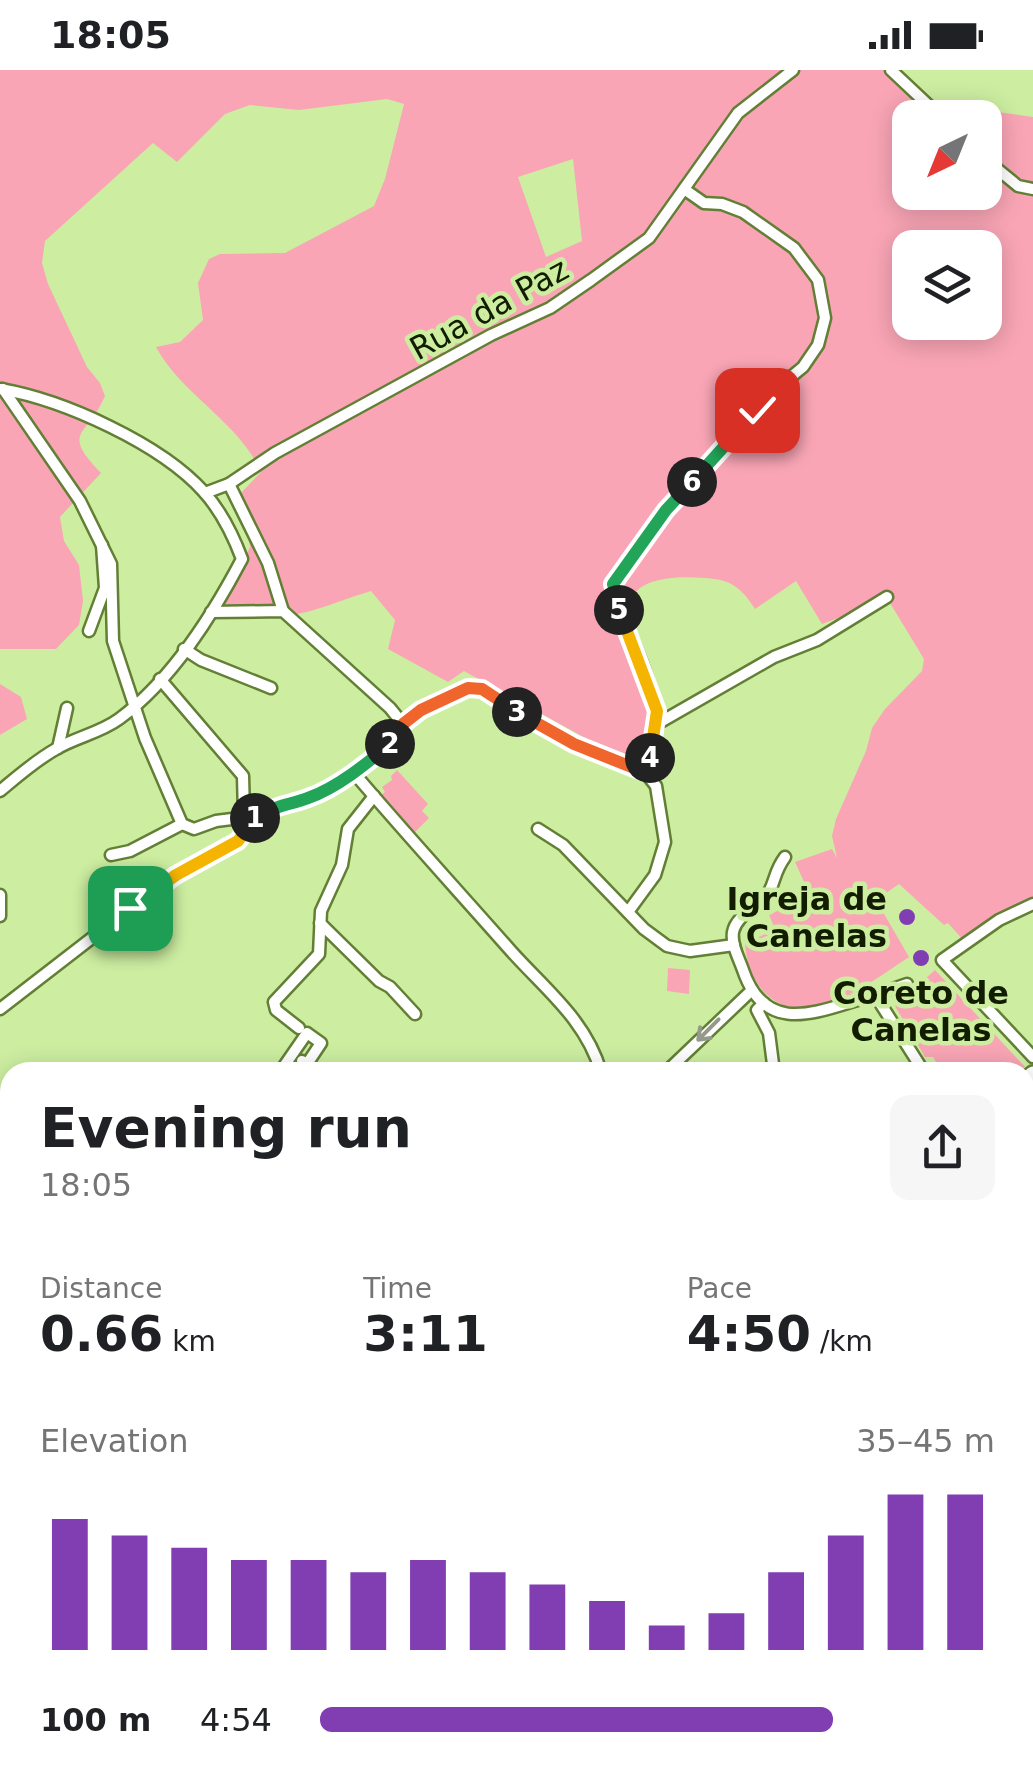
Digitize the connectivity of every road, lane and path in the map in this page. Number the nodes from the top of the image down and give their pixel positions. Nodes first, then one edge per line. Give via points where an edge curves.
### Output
1 (792, 70) edge
2 (891, 70) edge
3 (923, 100) edge
4 (1002, 173) edge
5 (684, 188) junction
6 (1033, 188) edge
7 (1, 389) edge
8 (229, 484) junction
9 (205, 493) junction
10 (102, 544) junction
11 (887, 597) dead end
12 (283, 611) junction
13 (211, 612) junction
14 (89, 630) dead end
15 (184, 648) junction
16 (160, 679) junction
17 (271, 688) dead end
18 (135, 704) junction
19 (66, 708) dead end
20 (403, 724) junction
21 (657, 724) junction
22 (58, 748) junction
23 (354, 772) junction
24 (644, 772) junction
25 (0, 790) edge
26 (374, 796) junction
27 (250, 816) junction
28 (182, 824) junction
29 (538, 829) dead end
30 (111, 856) dead end
31 (785, 857) dead end
32 (0, 896) edge
33 (1033, 904) edge
34 (628, 912) junction
35 (0, 916) edge
36 (320, 924) junction
37 (734, 945) junction
38 (907, 984) dead end
39 (752, 990) junction
40 (875, 995) junction
41 (764, 1003) junction
42 (0, 1009) edge
43 (415, 1014) dead end
44 (303, 1031) junction
45 (293, 1055) junction
46 (1033, 1058) edge
47 (288, 1062) edge
48 (304, 1062) edge
49 (308, 1062) edge
50 (596, 1062) edge
51 (676, 1062) edge
52 (773, 1062) edge
53 (918, 1062) edge

1 - 5 street, Rua da Paz via 738,113
2 - 3 street
4 - 6 street
5 - 8 street, Rua da Paz via 648,238 550,308 275,453
5 - 21 street via 704,203 742,212 794,248 818,280 824,318 818,344 802,367 666,510 613,584
7 - 9 street via 127,436
7 - 10 street via 80,501
8 - 9 street, Rua da Paz
8 - 12 street
9 - 13 street via 242,559
10 - 14 street via 105,588
10 - 18 street via 114,588 113,641
11 - 21 street
12 - 13 street
12 - 20 street
13 - 15 street
15 - 16 street
15 - 17 street
16 - 18 street
16 - 27 street via 243,776
18 - 22 street via 119,719
18 - 28 street
19 - 22 street
20 - 23 street via 392,742
20 - 24 street via 446,696 482,689 549,731
21 - 24 street
22 - 25 street
23 - 26 street
23 - 27 street via 310,798
24 - 34 street via 656,786 666,842 655,875
26 - 36 street via 348,830
26 - 50 street via 574,1017
27 - 28 street via 194,829
27 - 42 street via 238,841 154,890
28 - 30 street
29 - 34 street via 563,845
31 - 37 street via 769,893 737,922
32 - 35 street
33 - 46 street via 942,960
34 - 37 street via 654,938 679,950
36 - 43 street
36 - 44 street via 320,954 273,1004
37 - 39 street
38 - 40 street
39 - 41 street
39 -> 51 street
40 - 41 street via 813,1016
40 - 53 street
41 - 52 street via 757,1010
44 - 45 street
44 - 49 street via 321,1043
45 - 47 street
45 - 48 street

